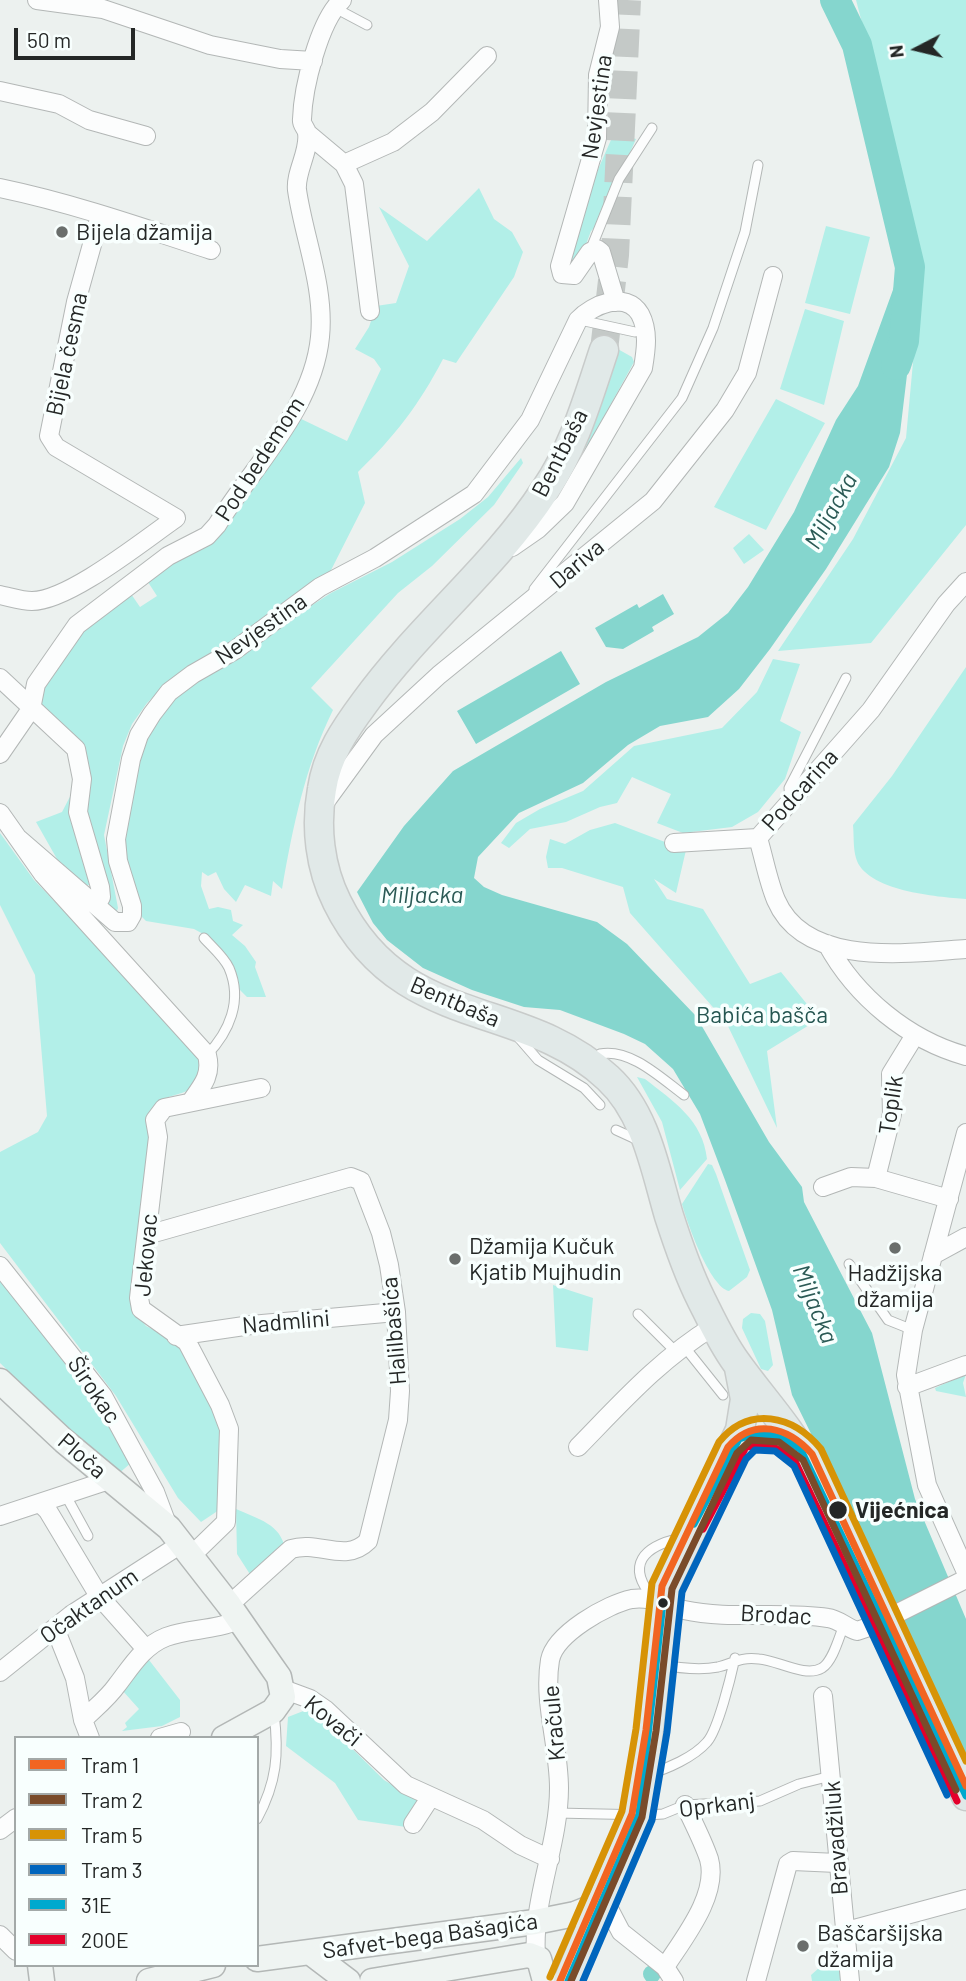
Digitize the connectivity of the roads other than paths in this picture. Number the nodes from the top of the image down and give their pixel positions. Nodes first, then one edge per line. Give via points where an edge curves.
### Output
1 (37, 0) edge
2 (608, 0) edge
3 (339, 3) edge
4 (105, 5) edge
5 (367, 25) dead end
6 (486, 56) dead end
7 (313, 61) junction
8 (0, 91) edge
9 (652, 128) dead end
10 (307, 133) junction
11 (146, 136) dead end
12 (344, 164) junction
13 (758, 165) dead end
14 (0, 188) edge
15 (100, 216) junction
16 (211, 250) dead end
17 (590, 253) junction
18 (773, 276) dead end
19 (616, 302) junction
20 (370, 312) dead end
21 (578, 320) junction
22 (635, 332) dead end
23 (604, 350) tunnel mouth
24 (483, 567) junction
25 (966, 582) edge
26 (0, 595) edge
27 (508, 621) junction
28 (0, 678) edge
29 (846, 678) dead end
30 (31, 709) junction
31 (0, 754) edge
32 (790, 801) junction
33 (319, 811) junction
34 (0, 813) edge
35 (758, 838) junction
36 (19, 839) junction
37 (674, 843) dead end
38 (97, 904) junction
39 (204, 937) dead end
40 (827, 944) junction
41 (966, 949) edge
42 (508, 1025) junction
43 (915, 1035) junction
44 (207, 1055) junction
45 (966, 1056) edge
46 (593, 1065) junction
47 (261, 1088) dead end
48 (684, 1095) dead end
49 (192, 1100) junction
50 (600, 1105) dead end
51 (616, 1130) dead end
52 (966, 1133) edge
53 (648, 1144) junction
54 (876, 1178) junction
55 (823, 1187) dead end
56 (949, 1199) junction
57 (147, 1235) junction
58 (966, 1237) edge
59 (933, 1255) junction
60 (849, 1264) dead end
61 (0, 1266) edge
62 (396, 1312) junction
63 (638, 1314) dead end
64 (715, 1326) junction
65 (913, 1330) junction
66 (176, 1336) junction
67 (679, 1348) junction
68 (966, 1365) edge
69 (738, 1366) junction
70 (0, 1381) edge
71 (907, 1387) junction
72 (723, 1395) dead end
73 (734, 1442) junction
74 (578, 1447) dead end
75 (801, 1450) junction
76 (108, 1480) junction
77 (65, 1494) junction
78 (40, 1503) junction
79 (0, 1516) edge
80 (88, 1536) dead end
81 (180, 1542) junction
82 (966, 1572) edge
83 (959, 1583) edge
84 (99, 1596) junction
85 (659, 1602) junction
86 (234, 1612) junction
87 (889, 1617) junction
88 (844, 1625) junction
89 (55, 1628) junction
90 (146, 1649) junction
91 (735, 1658) junction
92 (657, 1664) junction
93 (0, 1672) edge
94 (823, 1696) dead end
95 (278, 1700) junction
96 (83, 1720) junction
97 (181, 1732) dead end
98 (89, 1736) edge
99 (167, 1736) edge
100 (227, 1736) edge
101 (644, 1774) junction
102 (831, 1776) junction
103 (966, 1797) edge
104 (430, 1798) junction
105 (685, 1805) junction
106 (557, 1813) junction
107 (639, 1814) junction
108 (259, 1815) edge
109 (413, 1824) dead end
110 (550, 1859) junction
111 (837, 1863) junction
112 (966, 1899) edge
113 (604, 1907) junction
114 (535, 1922) junction
115 (843, 1932) junction
116 (0, 1935) edge
117 (14, 1949) edge
118 (311, 1953) junction
119 (536, 1956) junction
120 (259, 1959) edge
121 (205, 1967) edge
122 (669, 1974) edge
123 (149, 1981) edge
124 (348, 1981) edge
125 (372, 1981) edge
126 (545, 1981) edge
127 (568, 1981) edge
128 (755, 1981) edge
129 (850, 1981) edge

1 - 4 street
2 - 17 street, Nevjestina via 610,27 598,75 597,138 560,266 562,274 574,275
3 - 5 lane
3 - 7 street, Pod bedemom
4 - 7 street via 210,45
6 - 12 street via 422,120 393,142
7 - 10 street, Pod bedemom via 302,119
8 - 11 street via 59,104 89,120
9 - 17 lane via 619,179
10 - 12 street
10 - 30 street, Pod bedemom via 297,188 317,288 320,337 307,387 217,525 77,625 36,684
12 - 20 street via 354,184
13 - 27 lane via 745,232 713,328 682,398
14 - 15 street via 67,202
15 - 16 street
15 - 26 street, Bijela česma via 76,302 49,436 56,447 176,518 79,584 50,598 32,601
17 - 19 street via 601,252
18 - 27 street, Dariva via 747,373 725,410 653,500
19 - 21 street via 588,309
19 - 24 street via 639,311 648,344 643,368 565,503 538,529
21 - 22 lane
21 - 38 street, Nevjestina via 530,420 474,494 375,558 320,587 169,692 139,735 119,816 118,861 132,915 123,925
23 - 24 main road, Bentbaša via 577,431 545,491
24 - 33 main road, Bentbaša via 391,666 335,744
25 - 32 street, Podcarina via 871,710
27 - 33 street, Dariva via 439,675 374,735
28 - 30 street
29 - 32 lane via 789,788
30 - 31 street, Pod bedemom
30 - 38 street via 76,749 82,779 78,812 100,887
32 - 35 street, Podcarina
33 - 42 main road, Bentbaša via 321,857 330,887 365,947 401,979 427,994
34 - 36 street
35 - 37 street
35 - 40 street, Podcarina via 776,900 788,919
36 - 38 street, Nevjestina
36 - 44 street via 43,874
39 - 44 lane via 229,967 234,990 225,1036
40 - 41 street, Podcarina via 893,954
40 - 43 street via 864,992
42 - 46 main road, Bentbaša via 574,1052
42 - 50 lane via 538,1060 584,1088
43 - 45 street
43 - 54 street, Toplik via 891,1074 892,1114
44 - 49 street via 210,1067
46 - 48 lane via 600,1054 620,1053
46 - 53 main road, Bentbaša via 624,1098
47 - 49 street, Jekovac
49 - 57 street, Jekovac via 164,1108 155,1120 158,1137
51 - 53 lane
52 - 56 street
53 - 64 main road, Bentbaša via 683,1258
54 - 55 street via 851,1177
54 - 56 street
56 - 59 street
57 - 62 street, Halilbašića via 351,1177 361,1181 381,1233
57 - 66 street, Jekovac via 141,1309
58 - 59 street
59 - 65 street
60 - 65 lane via 888,1320
61 - 81 street, Širokac via 103,1396
62 - 66 street, Nadmlini
62 - 86 street, Halilbašića via 398,1420 368,1541 347,1553 301,1546 291,1549
63 - 67 lane
64 - 67 street
64 - 69 main road, Bentbaša
65 - 71 street
66 - 81 street, Jekovac via 187,1342 229,1429 226,1522
67 - 72 lane
67 - 74 street
68 - 71 street
69 - 73 main road via 745,1408
69 - 75 main road, Bentbaša
70 - 76 street, Ploča
71 - 82 street via 927,1485
73 - 75 main road via 753,1434 777,1434
73 - 85 main road
75 - 87 main road, Bentbaša
76 - 77 street
76 - 81 street, Ploča
77 - 78 street
77 - 80 lane
78 - 79 street
78 - 84 street
81 - 84 street, Očaktanum
81 - 86 street, Kovači
83 - 87 street, Brodac
84 - 89 street, Očaktanum
84 - 90 street
85 - 88 street, Brodac via 685,1610 827,1618
85 - 92 main road
85 - 106 street, Kračule via 633,1599 604,1609 557,1642 550,1659 550,1709 558,1775
86 - 90 street via 229,1624 165,1637
86 - 95 street, Kovači via 279,1677
87 - 88 street, Brodac via 857,1631
87 - 103 main road, Bentbaša
88 - 91 lane via 822,1668 810,1671 762,1659
89 - 93 street, Očaktanum
89 - 96 street via 75,1678
90 - 96 street
91 - 92 lane via 705,1668
91 - 101 lane via 708,1742 682,1760
92 - 101 main road
94 - 102 street, Bravadžiluk
95 - 100 street
95 - 104 street, Kovači via 298,1693 320,1706 406,1785
95 - 108 lane via 274,1782
96 - 98 street
97 - 99 street
101 - 107 main road
102 - 105 lane, Oprkanj via 760,1801
102 - 111 street, Bravadžiluk
104 - 109 street
104 - 110 street, Kovači via 483,1820
105 - 107 lane, Oprkanj via 663,1814
105 - 122 street via 709,1861 710,1881
106 - 107 lane, Oprkanj
106 - 110 street, Kračule
107 - 113 main road
110 - 114 street, Kračule
111 - 115 street, Bravadžiluk
111 - 128 street via 788,1864
112 - 115 street
113 - 114 street, Safvet-bega Bašagića
113 - 122 street via 621,1932
113 - 127 main road
114 - 118 street, Safvet-bega Bašagića
114 - 119 street, Kračule
115 - 129 street, Bravadžiluk
116 - 117 street
118 - 120 street, Safvet-bega Bašagića
118 - 124 street
119 - 125 street
119 - 126 street
121 - 123 street

